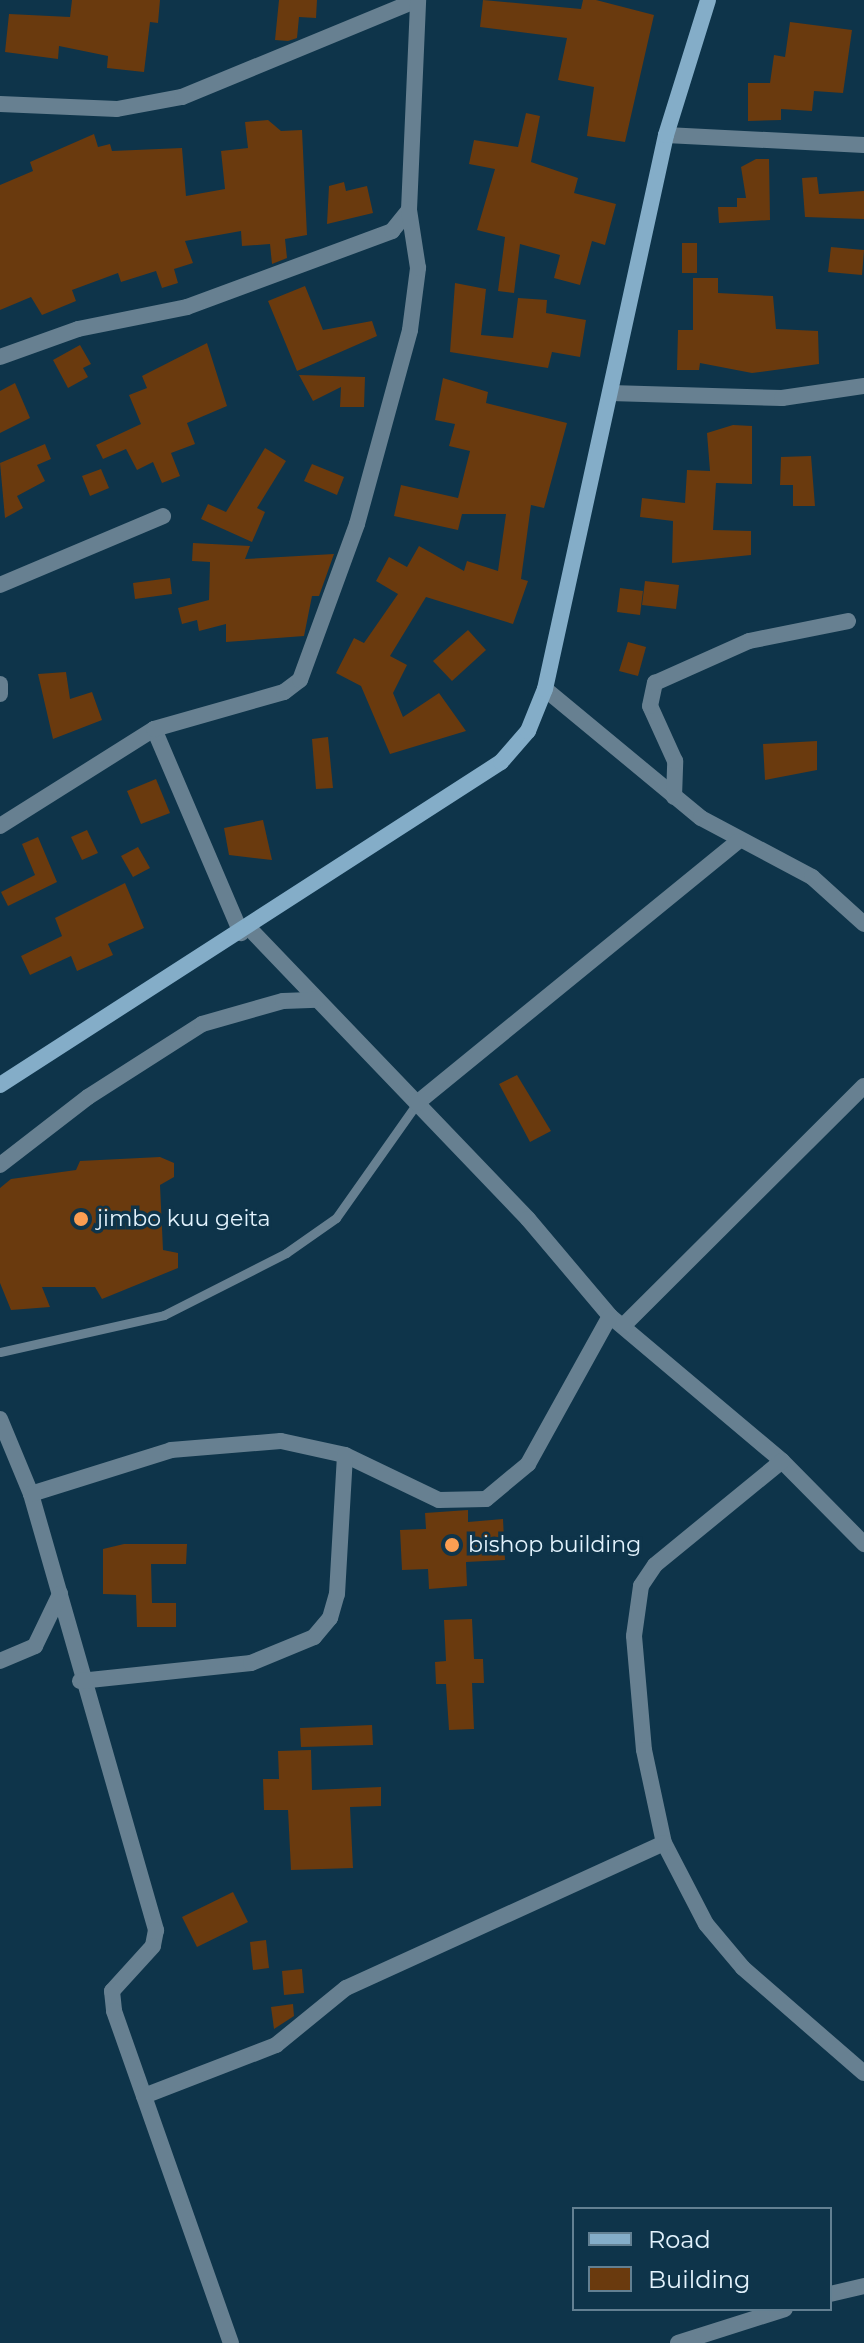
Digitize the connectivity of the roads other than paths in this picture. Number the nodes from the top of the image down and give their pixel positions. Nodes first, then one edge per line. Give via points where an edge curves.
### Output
1 (418, 0) edge
2 (708, 0) edge
3 (0, 104) edge
4 (666, 135) junction
5 (864, 145) edge
6 (409, 210) junction
7 (0, 357) edge
8 (864, 386) edge
9 (610, 393) junction
10 (163, 516) dead end
11 (0, 585) edge
12 (848, 621) dead end
13 (0, 684) edge
14 (545, 689) junction
15 (0, 694) edge
16 (154, 729) junction
17 (674, 797) junction
18 (0, 826) edge
19 (738, 841) junction
20 (864, 924) edge
21 (245, 931) junction
22 (317, 1000) junction
23 (0, 1085) edge
24 (864, 1086) edge
25 (417, 1103) junction
26 (0, 1165) edge
27 (616, 1321) junction
28 (0, 1352) edge
29 (0, 1419) edge
30 (345, 1455) junction
31 (782, 1461) junction
32 (31, 1494) junction
33 (864, 1544) edge
34 (60, 1592) junction
35 (0, 1661) edge
36 (80, 1681) junction
37 (664, 1843) junction
38 (864, 2073) edge
39 (144, 2096) junction
40 (864, 2286) edge
41 (832, 2294) edge
42 (779, 2311) edge
43 (231, 2343) edge
44 (678, 2343) edge

1 - 3 street via 182,97 117,109
1 - 6 street
2 - 4 street
4 - 5 street
4 - 9 street
6 - 7 street via 392,231 361,248 187,307 78,329
6 - 16 street via 418,268 410,330 352,538 300,680 284,692
8 - 9 street via 782,398
9 - 14 street
10 - 11 street
12 - 17 street via 749,641 655,683 650,706 675,761
13 - 15 street
14 - 17 street
14 - 21 street via 528,731 501,762
16 - 18 street
16 - 21 street
17 - 19 street
19 - 20 street via 812,877
19 - 25 street
21 - 22 street
21 - 23 street
22 - 25 street
22 - 26 street via 283,1001 202,1024 88,1097
24 - 27 street
25 - 27 street
25 - 28 lane via 336,1218 253,1273 164,1315
27 - 30 street via 551,1429 496,1495 439,1500
27 - 31 street
29 - 32 street
30 - 32 street via 281,1441 211,1443
30 - 36 street via 337,1594 330,1618 314,1637 251,1663
31 - 33 street
31 - 37 street via 655,1565 634,1608 636,1687
32 - 34 street
34 - 35 street via 35,1646
34 - 36 street
36 - 39 street via 156,1930 153,1946 112,1991
37 - 38 street via 706,1924 743,1968
37 - 39 street via 346,1988 276,2045
39 - 43 street
40 - 41 street
42 - 44 street

